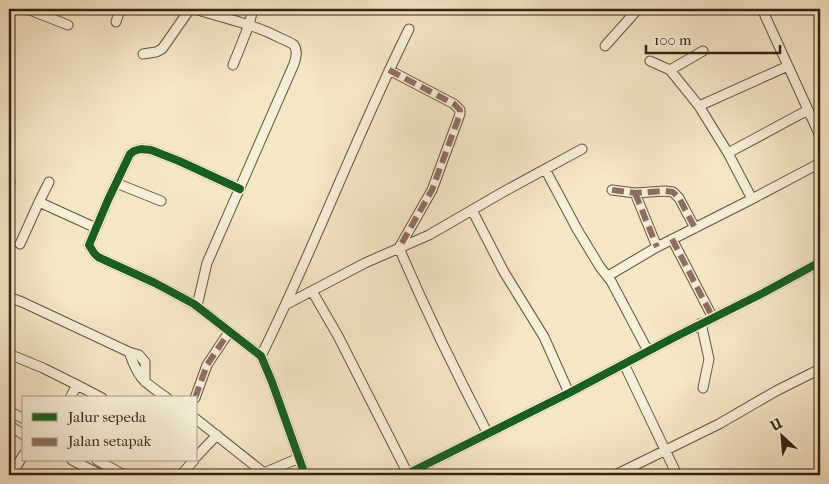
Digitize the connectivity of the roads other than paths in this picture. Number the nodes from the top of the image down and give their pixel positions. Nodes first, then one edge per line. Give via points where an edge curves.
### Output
1 (27, 9) edge
2 (120, 9) edge
3 (190, 9) edge
4 (195, 9) edge
5 (253, 9) edge
6 (638, 9) edge
7 (762, 9) edge
8 (116, 22) dead end
9 (68, 25) dead end
10 (248, 25) junction
11 (409, 30) dead end
12 (605, 46) dead end
13 (702, 51) dead end
14 (143, 54) dead end
15 (650, 61) dead end
16 (233, 65) dead end
17 (788, 66) junction
18 (389, 70) junction
19 (670, 70) junction
20 (699, 106) junction
21 (808, 110) junction
22 (820, 135) edge
23 (582, 149) dead end
24 (728, 153) junction
25 (820, 163) edge
26 (545, 169) junction
27 (9, 179) edge
28 (49, 182) dead end
29 (116, 183) junction
30 (9, 188) edge
31 (240, 189) junction
32 (612, 190) dead end
33 (635, 193) junction
34 (752, 199) junction
35 (161, 201) dead end
36 (39, 202) junction
37 (472, 210) junction
38 (96, 228) junction
39 (695, 228) junction
40 (672, 239) junction
41 (20, 244) dead end
42 (657, 247) junction
43 (399, 248) junction
44 (820, 262) edge
45 (608, 276) junction
46 (312, 291) junction
47 (9, 297) edge
48 (287, 304) junction
49 (197, 306) junction
50 (713, 318) junction
51 (701, 323) junction
52 (229, 332) junction
53 (648, 351) junction
54 (9, 354) edge
55 (261, 356) junction
56 (624, 364) junction
57 (820, 369) edge
58 (77, 384) junction
59 (703, 388) dead end
60 (569, 393) junction
61 (71, 396) edge
62 (98, 396) edge
63 (164, 396) edge
64 (196, 396) edge
65 (9, 411) edge
66 (22, 418) edge
67 (198, 421) edge
68 (9, 425) edge
69 (22, 433) edge
70 (488, 434) junction
71 (217, 435) junction
72 (666, 451) junction
73 (198, 455) edge
74 (22, 457) edge
75 (299, 458) junction
76 (76, 462) edge
77 (101, 462) edge
78 (192, 462) edge
79 (263, 474) edge
80 (11, 475) edge
81 (101, 475) edge
82 (124, 475) edge
83 (181, 475) edge
84 (306, 475) edge
85 (406, 475) edge
86 (615, 475) edge
87 (678, 475) edge

1 - 9 street
2 - 8 street
3 - 14 street via 162,48
4 - 10 street
5 - 10 street
6 - 12 street
7 - 17 street
10 - 16 street
10 - 31 street via 292,44 297,55
11 - 18 street
13 - 19 street
15 - 19 street
17 - 20 street
17 - 21 street
18 - 43 street via 460,110 432,190
18 - 48 street
19 - 20 street
20 - 24 street
21 - 22 street
21 - 24 street
23 - 26 street
24 - 34 street
25 - 34 street
26 - 37 street
26 - 45 street via 576,229
27 - 30 street
28 - 36 street
29 - 31 street via 130,154 141,149 151,150
29 - 35 street
29 - 38 street
31 - 49 street via 207,263
32 - 33 street
33 - 39 street via 673,192
33 - 42 street
34 - 39 street
36 - 38 street
36 - 41 street
37 - 43 street
37 - 60 street via 504,272 544,337
38 - 49 street via 89,245 98,257
39 - 40 street
40 - 42 street
40 - 50 street
42 - 45 street
43 - 46 street
43 - 70 street
44 - 50 street
45 - 53 street
46 - 48 street
46 - 85 street via 338,336
47 - 63 street via 129,352 139,377
48 - 55 street
49 - 52 street
50 - 51 street
51 - 53 street
51 - 59 street via 709,359
52 - 55 street
52 - 64 street via 207,365
53 - 56 street
54 - 58 street
55 - 75 street
56 - 60 street
56 - 72 street
57 - 72 street
58 - 61 street
58 - 62 street
60 - 70 street
65 - 66 street
67 - 71 street
68 - 69 street
70 - 85 street
71 - 73 street
71 - 79 street
72 - 86 street
72 - 87 street
74 - 80 street
75 - 79 street
75 - 84 street
76 - 81 street
77 - 82 street
78 - 83 street

